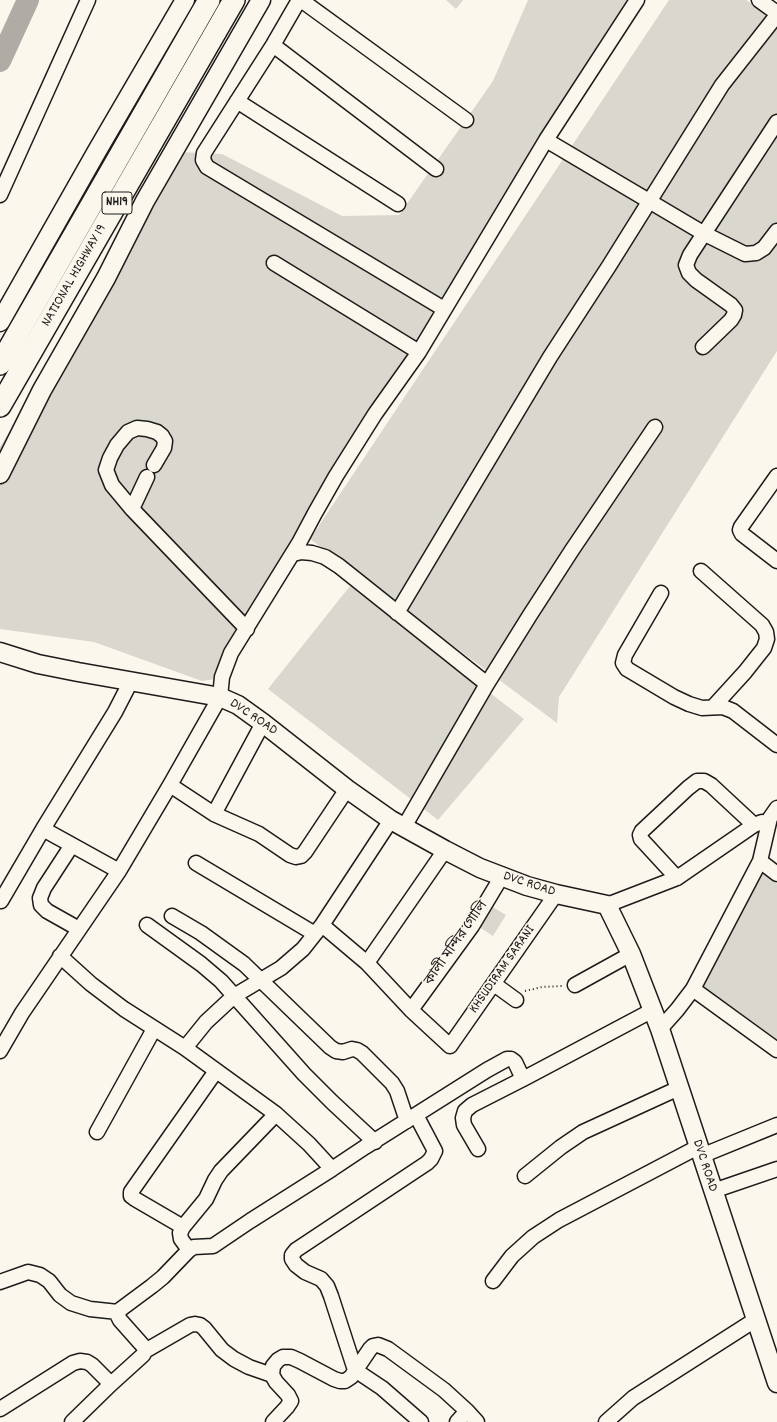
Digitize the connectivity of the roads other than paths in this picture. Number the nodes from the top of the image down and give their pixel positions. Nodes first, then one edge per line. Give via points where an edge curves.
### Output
1 (88, 0) edge
2 (185, 0) edge
3 (209, 0) edge
4 (234, 0) edge
5 (261, 0) edge
6 (300, 0) edge
7 (637, 0) edge
8 (759, 0) edge
9 (777, 14) edge
10 (273, 45) junction
11 (237, 101) junction
12 (466, 120) dead end
13 (777, 122) edge
14 (546, 140) junction
15 (436, 169) dead end
16 (0, 195) edge
17 (650, 201) junction
18 (398, 204) dead end
19 (777, 231) edge
20 (703, 233) junction
21 (274, 263) dead end
22 (444, 309) junction
23 (0, 322) edge
24 (703, 347) dead end
25 (419, 352) junction
26 (0, 364) edge
27 (0, 406) edge
28 (655, 427) dead end
29 (0, 474) edge
30 (777, 476) edge
31 (132, 509) junction
32 (293, 554) junction
33 (777, 561) edge
34 (701, 571) dead end
35 (661, 593) dead end
36 (397, 613) junction
37 (247, 629) junction
38 (2, 656) edge
39 (131, 681) junction
40 (488, 684) junction
41 (220, 697) junction
42 (714, 706) junction
43 (263, 723) junction
44 (777, 745) edge
45 (170, 785) junction
46 (347, 788) junction
47 (774, 813) edge
48 (214, 814) junction
49 (397, 823) junction
50 (754, 825) junction
51 (43, 829) junction
52 (72, 845) junction
53 (445, 850) junction
54 (760, 861) junction
55 (196, 863) dead end
56 (119, 871) junction
57 (777, 874) edge
58 (502, 876) junction
59 (678, 878) junction
60 (556, 894) junction
61 (1, 901) dead end
62 (607, 904) junction
63 (172, 916) dead end
64 (147, 925) dead end
65 (79, 929) junction
66 (318, 929) junction
67 (631, 954) junction
68 (60, 956) junction
69 (367, 963) junction
70 (262, 980) junction
71 (494, 984) junction
72 (575, 985) road end
73 (693, 989) junction
74 (234, 996) junction
75 (516, 1000) road end
76 (411, 1010) junction
77 (653, 1010) junction
78 (154, 1029) junction
79 (660, 1029) junction
80 (185, 1048) junction
81 (777, 1050) edge
82 (0, 1051) edge
83 (216, 1071) junction
84 (523, 1079) junction
85 (679, 1088) junction
86 (276, 1114) junction
87 (412, 1118) junction
88 (777, 1125) edge
89 (97, 1132) dead end
90 (375, 1142) junction
91 (478, 1149) dead end
92 (700, 1151) junction
93 (777, 1169) edge
94 (332, 1170) junction
95 (525, 1176) dead end
96 (713, 1191) junction
97 (183, 1227) junction
98 (189, 1250) junction
99 (493, 1281) dead end
100 (0, 1282) edge
101 (118, 1312) junction
102 (755, 1320) junction
103 (145, 1351) junction
104 (355, 1370) junction
105 (272, 1375) junction
106 (777, 1383) edge
107 (111, 1384) junction
108 (0, 1409) edge
109 (467, 1411) junction
110 (72, 1422) edge
111 (273, 1422) edge
112 (421, 1422) edge
113 (457, 1422) edge
114 (477, 1422) edge
115 (606, 1422) edge

1 - 16 street
2 - 23 main road
3 - 26 highway, NH19
4 - 27 highway, NATIONAL HIGHWAY 19 / NH19
5 - 29 main road via 145,201 106,278 42,390
6 - 10 street
6 - 12 street
7 - 14 street
8 - 9 street
9 - 17 street via 722,86
10 - 11 street
10 - 15 street
11 - 18 street
11 - 22 street via 204,152 203,160 207,167
13 - 20 street
14 - 17 street
14 - 22 street
17 - 20 street
17 - 36 street via 531,389
19 - 20 street via 764,248 745,254
20 - 24 street via 686,265 696,280 735,310 731,320
21 - 25 street
22 - 25 street
25 - 32 street via 375,414 336,476
28 - 40 street via 572,550
30 - 33 street via 740,530
31 - 31 street via 164,448 165,441 162,436 148,429 137,428 128,432 117,445 106,470 112,485
31 - 37 street
32 - 36 street via 312,552 325,557
32 - 37 street
34 - 42 street via 762,625 767,639 764,648 750,666
35 - 42 street via 625,655 623,663 627,669 674,697 702,708
36 - 40 street
37 - 41 street via 232,653 222,678
38 - 39 main road, DVC ROAD
39 - 41 main road, DVC ROAD
39 - 51 street via 115,712
40 - 49 street
41 - 43 main road, DVC ROAD via 238,705
41 - 45 street
42 - 44 street via 732,711
43 - 46 main road, DVC ROAD
43 - 48 street
45 - 48 street
45 - 56 street
46 - 48 street via 305,852 296,857 259,834
46 - 49 main road, DVC ROAD
47 - 50 street
47 - 54 street
49 - 53 main road, DVC ROAD
49 - 66 street
50 - 59 street
50 - 59 street via 711,785 704,780 697,781 640,835
51 - 52 street
51 - 61 street
52 - 56 street
52 - 65 street via 40,898 41,905 47,911
53 - 58 main road, DVC ROAD
53 - 69 street
54 - 57 street
54 - 73 street
55 - 66 street
56 - 65 street
58 - 60 main road, DVC ROAD
58 - 76 street, কালী মন্দির গোলি via 472,926
59 - 62 street
60 - 62 main road, DVC ROAD
60 - 71 street, KHSUDIRAM SARANI
62 - 67 main road, DVC ROAD
63 - 70 street via 223,948
64 - 74 street via 201,964
65 - 68 street
66 - 69 street
66 - 70 street via 303,949
67 - 72 street
67 - 77 main road, DVC ROAD
68 - 78 street via 91,984
68 - 82 street
69 - 76 street
70 - 74 street
70 - 87 street via 330,1047 343,1052 357,1050 368,1058 392,1083
71 - 75 street
71 - 76 street, KHSUDIRAM SARANI via 450,1046
73 - 79 street
73 - 81 street
74 - 80 street via 206,1022
74 - 90 street via 304,1074
77 - 79 main road, DVC ROAD
77 - 84 street
78 - 80 street
78 - 89 street
79 - 85 main road, DVC ROAD
80 - 83 street
83 - 86 street
83 - 97 street via 131,1192 134,1199
84 - 87 street via 515,1062 507,1059
84 - 91 street via 465,1110 464,1125
85 - 92 main road, DVC ROAD
85 - 95 street via 584,1132
86 - 94 street via 309,1144
86 - 97 street via 221,1171 206,1199
87 - 90 street
87 - 104 street via 435,1151 428,1163 292,1255 296,1265 321,1279 327,1286
88 - 92 street
90 - 94 street
92 - 96 main road, DVC ROAD
92 - 99 street via 559,1220 533,1237 512,1256
93 - 96 street
94 - 98 street via 213,1246 194,1247
96 - 102 main road, DVC ROAD
97 - 98 street via 181,1239
98 - 101 street via 158,1282
100 - 101 street via 28,1272 40,1275 71,1303
101 - 103 street via 120,1320
102 - 106 main road, DVC ROAD
102 - 115 street via 633,1398
103 - 105 street via 195,1324 204,1328 222,1350 234,1359
103 - 107 street via 139,1360
104 - 105 street via 345,1381 340,1381 291,1357 283,1357 273,1366
104 - 109 street via 370,1349 382,1346 444,1390
104 - 112 street via 382,1388
105 - 111 street via 291,1401
107 - 108 street via 87,1362 80,1360
107 - 110 street
109 - 113 street
109 - 114 street

